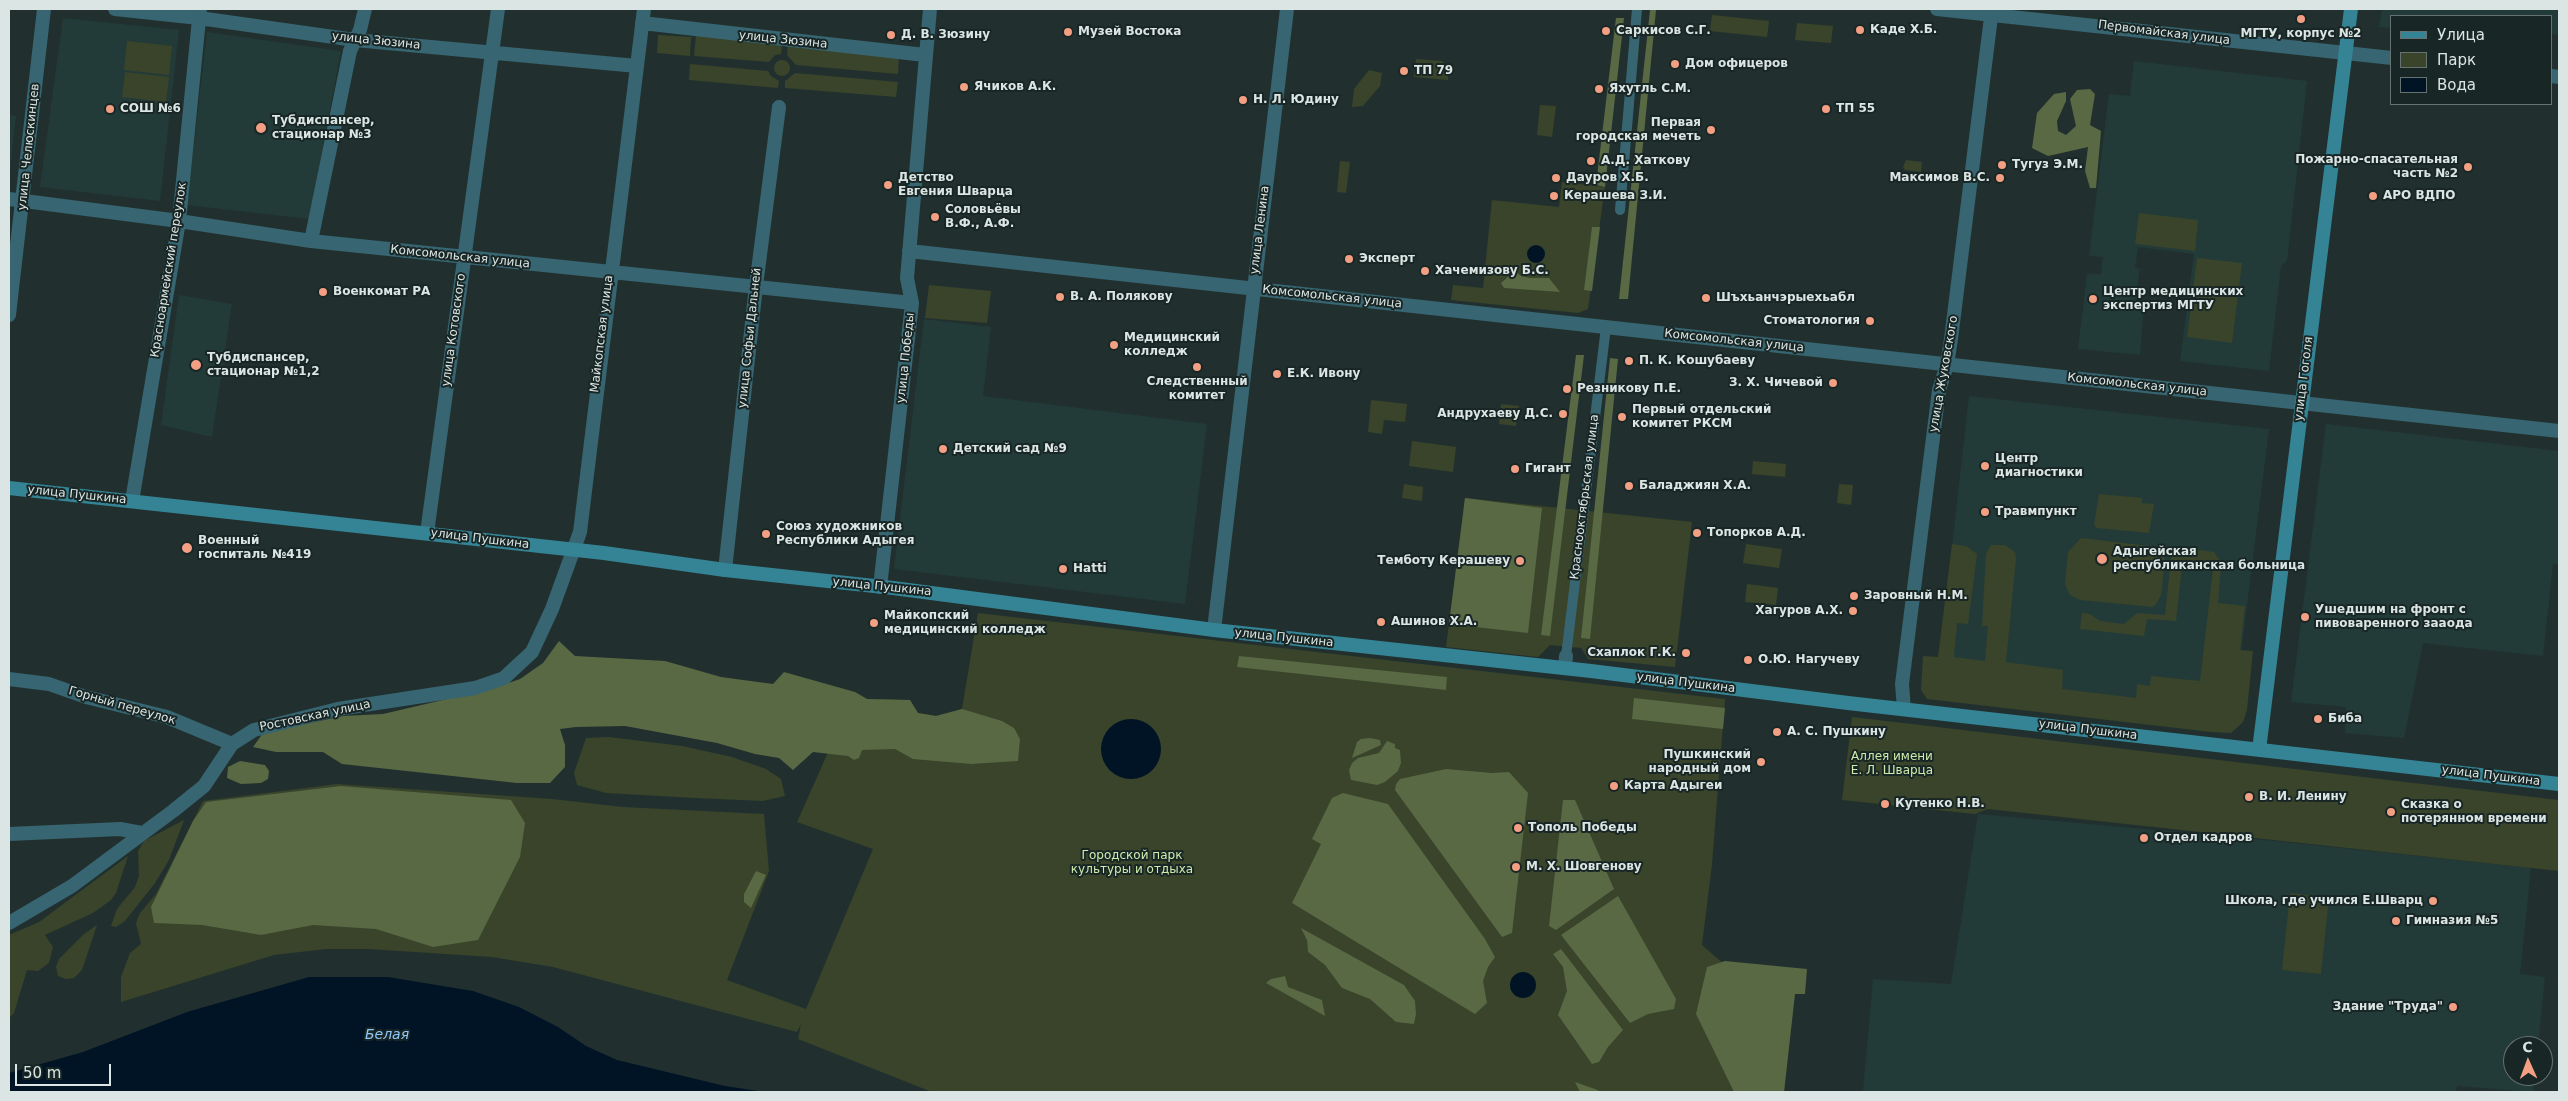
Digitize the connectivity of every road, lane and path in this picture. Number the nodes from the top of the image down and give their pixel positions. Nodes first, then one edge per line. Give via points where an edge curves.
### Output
1 (44, 9) edge
2 (115, 9) edge
3 (365, 9) edge
4 (498, 9) edge
5 (644, 9) edge
6 (930, 9) edge
7 (1287, 9) edge
8 (1637, 9) edge
9 (1937, 9) edge
10 (2351, 9) edge
11 (1991, 12) edge
12 (199, 13) edge
13 (642, 23) junction
14 (355, 40) junction
15 (493, 52) junction
16 (2344, 54) junction
17 (925, 55) junction
18 (2390, 58) edge
19 (637, 66) junction
20 (779, 107) dead end
21 (9, 199) edge
22 (23, 201) junction
23 (1620, 210) dead end
24 (179, 220) junction
25 (311, 241) junction
26 (909, 251) junction
27 (464, 258) junction
28 (610, 270) junction
29 (756, 286) junction
30 (1253, 289) junction
31 (912, 303) junction
32 (9, 315) edge
33 (1606, 327) junction
34 (1947, 364) junction
35 (2301, 403) junction
36 (2559, 431) edge
37 (9, 488) edge
38 (132, 501) junction
39 (427, 533) junction
40 (574, 550) junction
41 (725, 570) junction
42 (880, 587) junction
43 (1214, 630) junction
44 (532, 652) joint
45 (1565, 662) junction
46 (9, 679) edge
47 (1904, 709) junction
48 (232, 744) junction
49 (2259, 750) junction
50 (2559, 784) edge
51 (142, 833) junction
52 (9, 834) edge
53 (9, 923) edge

1 - 22 street, улица Челюскинцев
2 - 12 street, улица Зюзина
3 - 14 street
4 - 15 street, улица Котовского
5 - 13 street, Майкопская улица
6 - 17 street, улица Победы
7 - 30 street, улица Ленина
8 - 23 street
9 - 11 street, Первомайская улица
10 - 16 main road, улица Гоголя
11 - 16 street, Первомайская улица
11 - 34 street, улица Жуковского
12 - 14 street, улица Зюзина
12 - 24 street, Красноармейский переулок
13 - 17 street, улица Зюзина
13 - 19 street, Майкопская улица
14 - 15 street, улица Зюзина
14 - 25 street via 350,51
15 - 19 street, улица Зюзина
15 - 27 street, улица Котовского
16 - 18 street, Первомайская улица
16 - 35 main road, улица Гоголя
17 - 26 street, улица Победы
19 - 28 street, Майкопская улица
20 - 29 street, улица Софьи Дальней
21 - 22 street, Комсомольская улица
22 - 24 street, Комсомольская улица
22 - 32 street, улица Челюскинцев
24 - 25 street, Комсомольская улица
24 - 38 street, Красноармейский переулок
25 - 27 street, Комсомольская улица
26 - 30 street, Комсомольская улица
26 - 31 street, улица Победы via 907,278
27 - 28 street, Комсомольская улица
27 - 39 street, улица Котовского
28 - 29 street, Комсомольская улица
28 - 40 street, Майкопская улица via 580,532
29 - 31 street, Комсомольская улица
29 - 41 street, улица Софьи Дальней
30 - 33 street, Комсомольская улица
30 - 43 street, улица Ленина
31 - 42 street, улица Победы
33 - 34 street, Комсомольская улица
33 - 45 street, Краснооктябрьская улица
34 - 35 street, Комсомольская улица
34 - 47 street, улица Жуковского via 1938,390 1902,684
35 - 36 street, Комсомольская улица
35 - 49 main road, улица Гоголя
37 - 38 main road, улица Пушкина
38 - 39 main road, улица Пушкина
39 - 40 main road, улица Пушкина
40 - 41 main road, улица Пушкина
40 - 44 street, Майкопская улица
41 - 42 main road, улица Пушкина
42 - 43 main road, улица Пушкина
43 - 45 main road, улица Пушкина
44 - 48 street, Ростовская улица via 504,678 475,688 338,709 254,730
45 - 47 main road, улица Пушкина
46 - 48 street, Горный переулок via 49,684 86,697 167,717
47 - 49 main road, улица Пушкина
48 - 51 street, Ростовская улица via 204,786
49 - 50 main road, улица Пушкина
51 - 52 street via 120,829
51 - 53 street, Ростовская улица via 72,886

